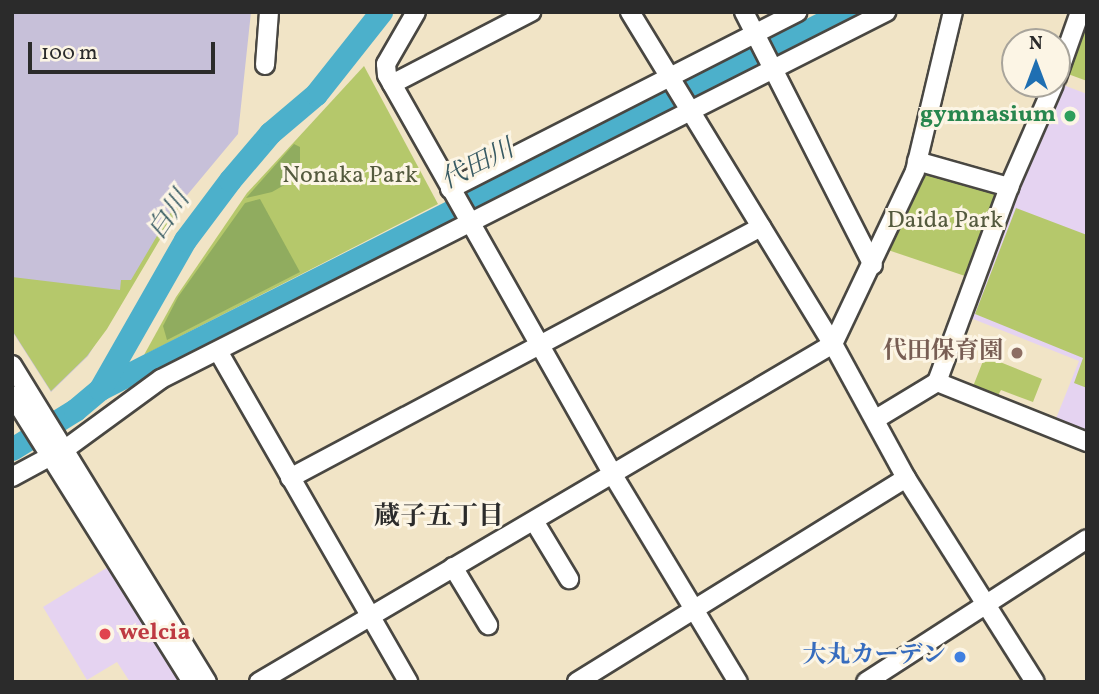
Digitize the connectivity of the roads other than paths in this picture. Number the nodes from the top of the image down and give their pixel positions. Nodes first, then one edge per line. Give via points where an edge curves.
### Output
1 (269, 12) edge
2 (416, 12) edge
3 (531, 12) edge
4 (630, 12) edge
5 (744, 12) edge
6 (797, 12) edge
7 (886, 12) edge
8 (953, 12) edge
9 (1080, 12) edge
10 (756, 37) junction
11 (1071, 37) edge
12 (265, 65) dead end
13 (772, 66) junction
14 (671, 81) junction
15 (392, 84) junction
16 (1048, 98) edge
17 (688, 111) junction
18 (917, 161) junction
19 (1009, 187) junction
20 (452, 192) junction
21 (467, 221) junction
22 (761, 226) junction
23 (873, 265) junction
24 (539, 344) junction
25 (833, 344) junction
26 (218, 351) junction
27 (12, 365) edge
28 (937, 382) junction
29 (12, 395) edge
30 (34, 416) junction
31 (876, 419) junction
32 (1087, 442) edge
33 (55, 449) junction
34 (613, 475) junction
35 (12, 477) edge
36 (290, 478) junction
37 (906, 478) junction
38 (534, 521) junction
39 (1087, 539) edge
40 (453, 567) junction
41 (569, 579) dead end
42 (988, 606) junction
43 (694, 609) junction
44 (368, 617) junction
45 (488, 625) dead end
46 (192, 682) edge
47 (207, 682) edge
48 (259, 682) edge
49 (408, 682) edge
50 (577, 682) edge
51 (738, 682) edge
52 (866, 682) edge
53 (1035, 682) edge

1 - 12 street
2 - 15 street via 386,64
3 - 15 street
4 - 14 street
5 - 10 street
6 - 10 street
7 - 13 street
8 - 18 street
9 - 11 street
10 - 13 street
10 - 14 street
13 - 17 street
13 - 23 street
14 - 17 street
14 - 20 street
15 - 20 street
16 - 19 street
17 - 21 street
17 - 22 street
18 - 19 street
18 - 23 street
19 - 28 street
20 - 21 street
21 - 24 street
21 - 26 street
22 - 24 street
22 - 25 street
23 - 25 street
24 - 34 street
24 - 36 street
25 - 31 street
25 - 34 street
26 - 33 street via 161,379
26 - 36 street
27 - 30 street
28 - 31 street
28 - 32 street
29 - 30 street
30 - 33 street
31 - 37 street
33 - 35 street
33 - 46 street
33 - 47 street
34 - 38 street
34 - 43 street
36 - 44 street
37 - 42 street
37 - 43 street
38 - 40 street
38 - 41 street
39 - 42 street
40 - 44 street
40 - 45 street
42 - 52 street
42 - 53 street
43 - 50 street
43 - 51 street
44 - 48 street
44 - 49 street

